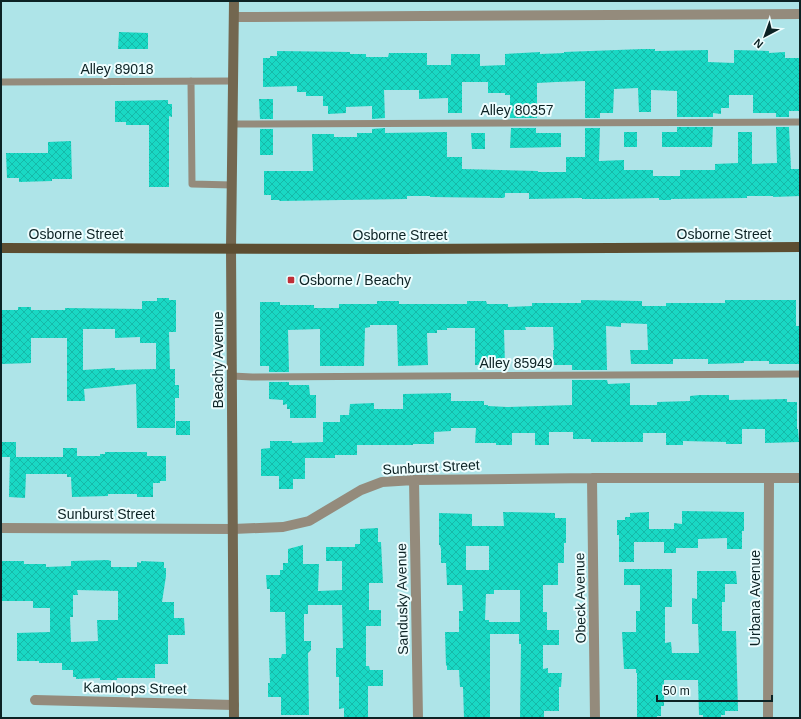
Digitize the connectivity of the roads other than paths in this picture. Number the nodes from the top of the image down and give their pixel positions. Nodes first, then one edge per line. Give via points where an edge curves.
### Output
1 (234, 1) edge
2 (800, 14) edge
3 (235, 17) junction
4 (191, 81) junction
5 (233, 81) junction
6 (1, 82) edge
7 (800, 122) edge
8 (234, 124) junction
9 (232, 184) junction
10 (800, 247) edge
11 (1, 248) edge
12 (232, 248) junction
13 (800, 374) edge
14 (232, 376) junction
15 (592, 478) junction
16 (769, 478) junction
17 (800, 478) edge
18 (414, 480) junction
19 (1, 528) edge
20 (233, 529) junction
21 (35, 700) dead end
22 (234, 704) junction
23 (234, 718) edge
24 (418, 718) edge
25 (595, 718) edge
26 (768, 718) edge

1 - 3 street, Beachy Avenue
2 - 3 street
3 - 5 street, Beachy Avenue
4 - 5 lane, Alley 89018
4 - 6 lane, Alley 89018
4 - 9 lane via 192,184
5 - 8 street, Beachy Avenue
7 - 8 lane, Alley 80357
8 - 9 street, Beachy Avenue
9 - 12 street, Beachy Avenue
10 - 12 main road, Osborne Street
11 - 12 main road, Osborne Street
12 - 14 street, Beachy Avenue
13 - 14 lane, Alley 85949
14 - 20 street, Beachy Avenue
15 - 16 street, Sunburst Street
15 - 18 street, Sunburst Street
15 - 25 street, Obeck Avenue
16 - 17 street, Sunburst Street
16 - 26 street, Urbana Avenue
18 - 20 street, Sunburst Street via 382,482 361,490 309,521 283,527
18 - 24 street, Sandusky Avenue
19 - 20 street, Sunburst Street
20 - 22 street, Beachy Avenue
21 - 22 street, Kamloops Street
22 - 23 street, Beachy Avenue

